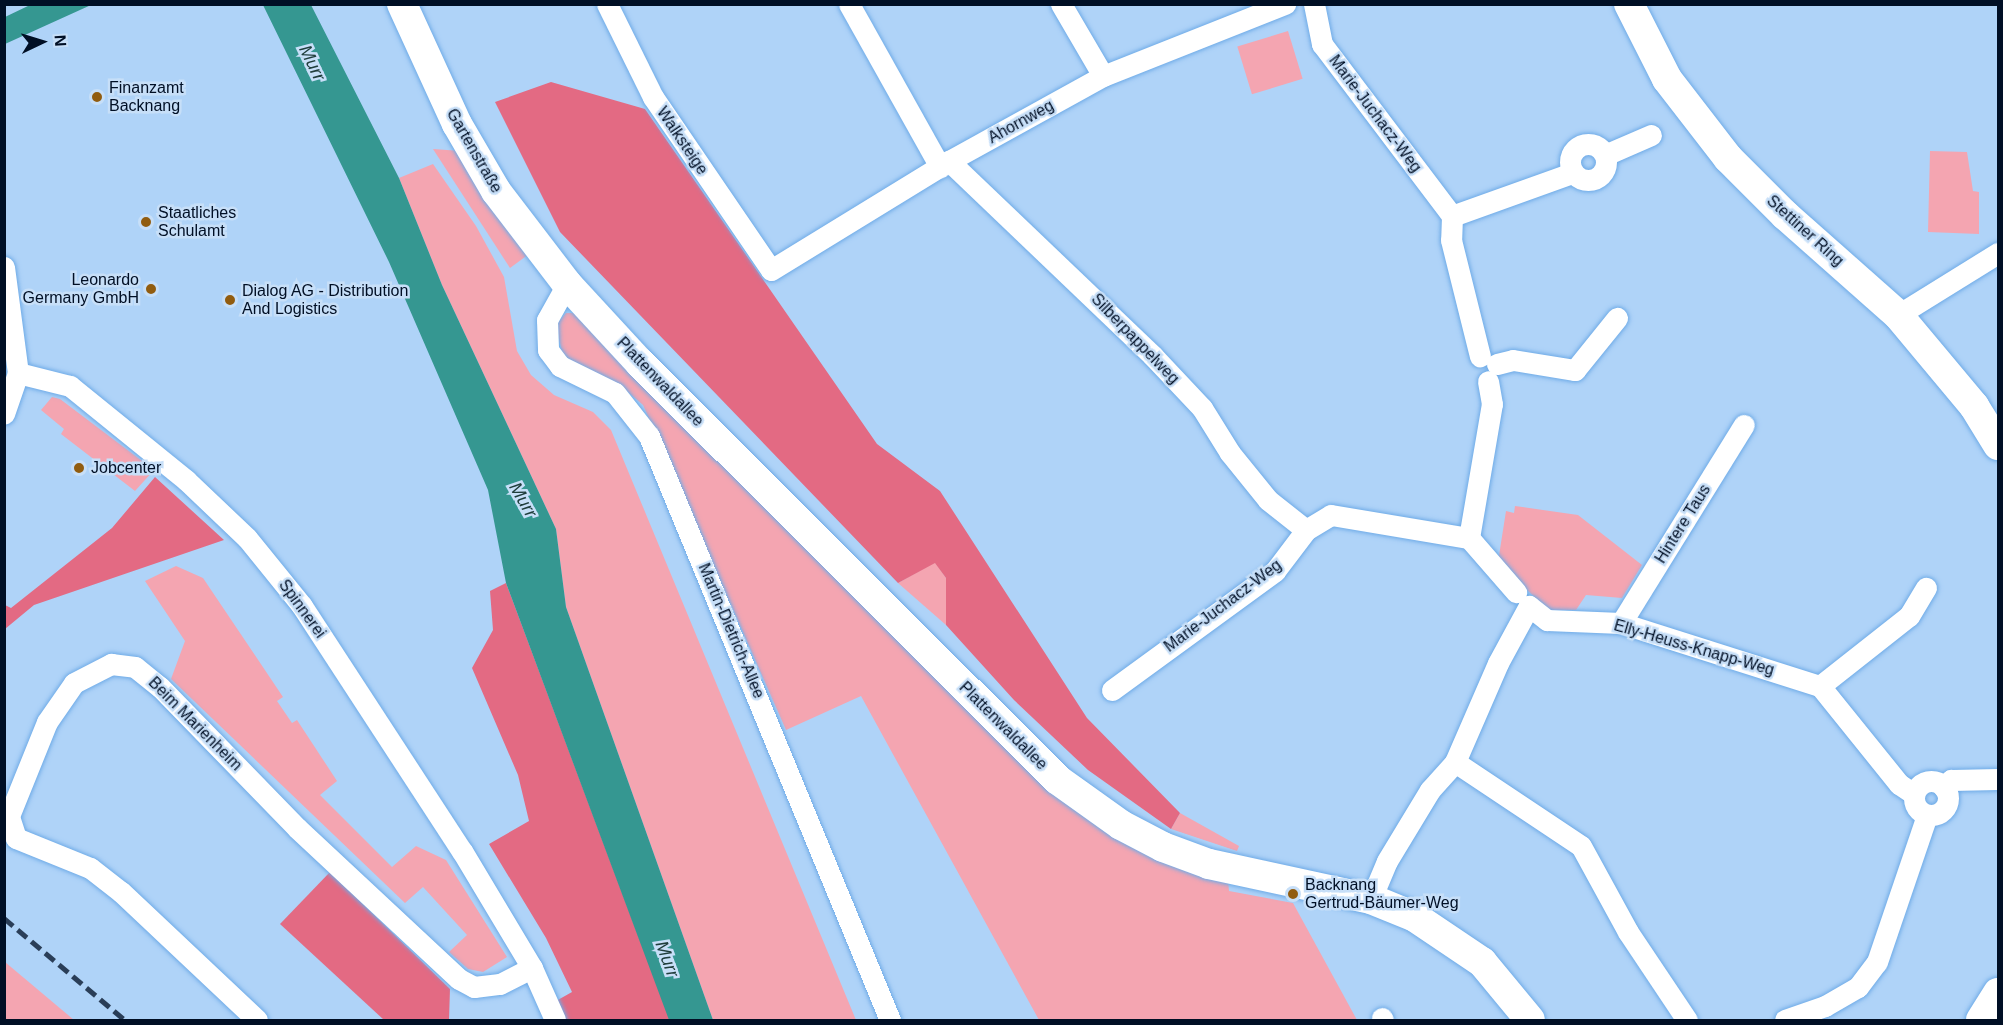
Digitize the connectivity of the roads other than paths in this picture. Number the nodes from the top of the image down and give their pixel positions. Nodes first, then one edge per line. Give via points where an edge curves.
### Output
1 (402, 4) edge
2 (607, 4) edge
3 (849, 4) edge
4 (1061, 4) edge
5 (1286, 4) edge
6 (1314, 4) edge
7 (1629, 4) edge
8 (1103, 76) junction
9 (1651, 135) dead end
10 (945, 164) junction
11 (1452, 216) junction
12 (1998, 253) edge
13 (4, 267) edge
14 (771, 270) joint
15 (567, 284) junction
16 (1898, 315) junction
17 (1617, 318) dead end
18 (1489, 367) junction
19 (18, 373) junction
20 (4, 414) edge
21 (1744, 425) dead end
22 (1998, 445) edge
23 (1306, 530) junction
24 (1469, 538) junction
25 (1926, 588) dead end
26 (1516, 592) dead end
27 (1621, 623) junction
28 (1820, 686) junction
29 (1112, 690) dead end
30 (1455, 762) junction
31 (1998, 779) edge
32 (1944, 788) junction
33 (1914, 794) junction
34 (1927, 815) junction
35 (1371, 899) junction
36 (532, 968) junction
37 (1998, 993) edge
38 (257, 1020) edge
39 (555, 1020) edge
40 (890, 1020) edge
41 (1530, 1020) edge
42 (1687, 1020) edge
43 (1785, 1020) edge
44 (1981, 1020) edge

1 - 15 street, Gartenstraße via 473,153 496,191
2 - 14 street, Walksteige via 653,97
3 - 10 street, Silberpappelweg
4 - 8 street
5 - 8 street, Ahornweg
6 - 11 street, Marie-Juchacz-Weg via 1322,44
7 - 16 street, Stettiner Ring via 1667,79 1728,158 1785,215
8 - 10 street, Ahornweg
9 - 11 street via 1605,155 1591,144 1579,146 1570,155 1572,173
10 - 14 street, Ahornweg
10 - 23 street, Silberpappelweg via 1152,355 1202,408 1230,453 1268,500
11 - 18 street via 1451,240
12 - 16 street
13 - 19 street
15 - 35 street, Plattenwaldallee via 640,363 1058,780 1121,825 1163,847 1209,864
15 - 40 street, Martin-Dietrich-Allee via 547,320 548,350 560,366 615,393 649,436
16 - 22 street, Stettiner Ring via 1974,406
17 - 18 street via 1575,370 1513,360
18 - 24 street via 1492,404
19 - 20 street
19 - 36 street, Spinnerei via 70,386 186,480 247,537 302,606
21 - 27 street, Hintere Taus
23 - 24 street, Marie-Juchacz-Weg via 1331,515
23 - 29 street, Marie-Juchacz-Weg via 1275,572
24 - 26 street
25 - 28 street via 1909,616
27 - 28 street, Elly-Heuss-Knapp-Weg
27 - 30 street, Elly-Heuss-Knapp-Weg via 1595,617 1547,620 1529,606 1498,663
28 - 33 street via 1899,784
30 - 35 street via 1430,790 1385,864
30 - 42 street via 1581,846 1628,932
31 - 32 street via 1951,780
32 - 33 street via 1930,781 1920,785
32 - 34 street via 1948,797 1946,808
33 - 34 street via 1918,809
34 - 43 street via 1877,962 1858,987 1825,1006
35 - 41 street, Plattenwaldallee via 1415,917 1482,962
36 - 38 street, Beim Marienheim via 500,984 474,987 459,980 297,828 160,687 135,667 111,664 74,684 47,722 9,816 16,838 90,868 121,892
36 - 39 street, Spinnerei
37 - 44 street

